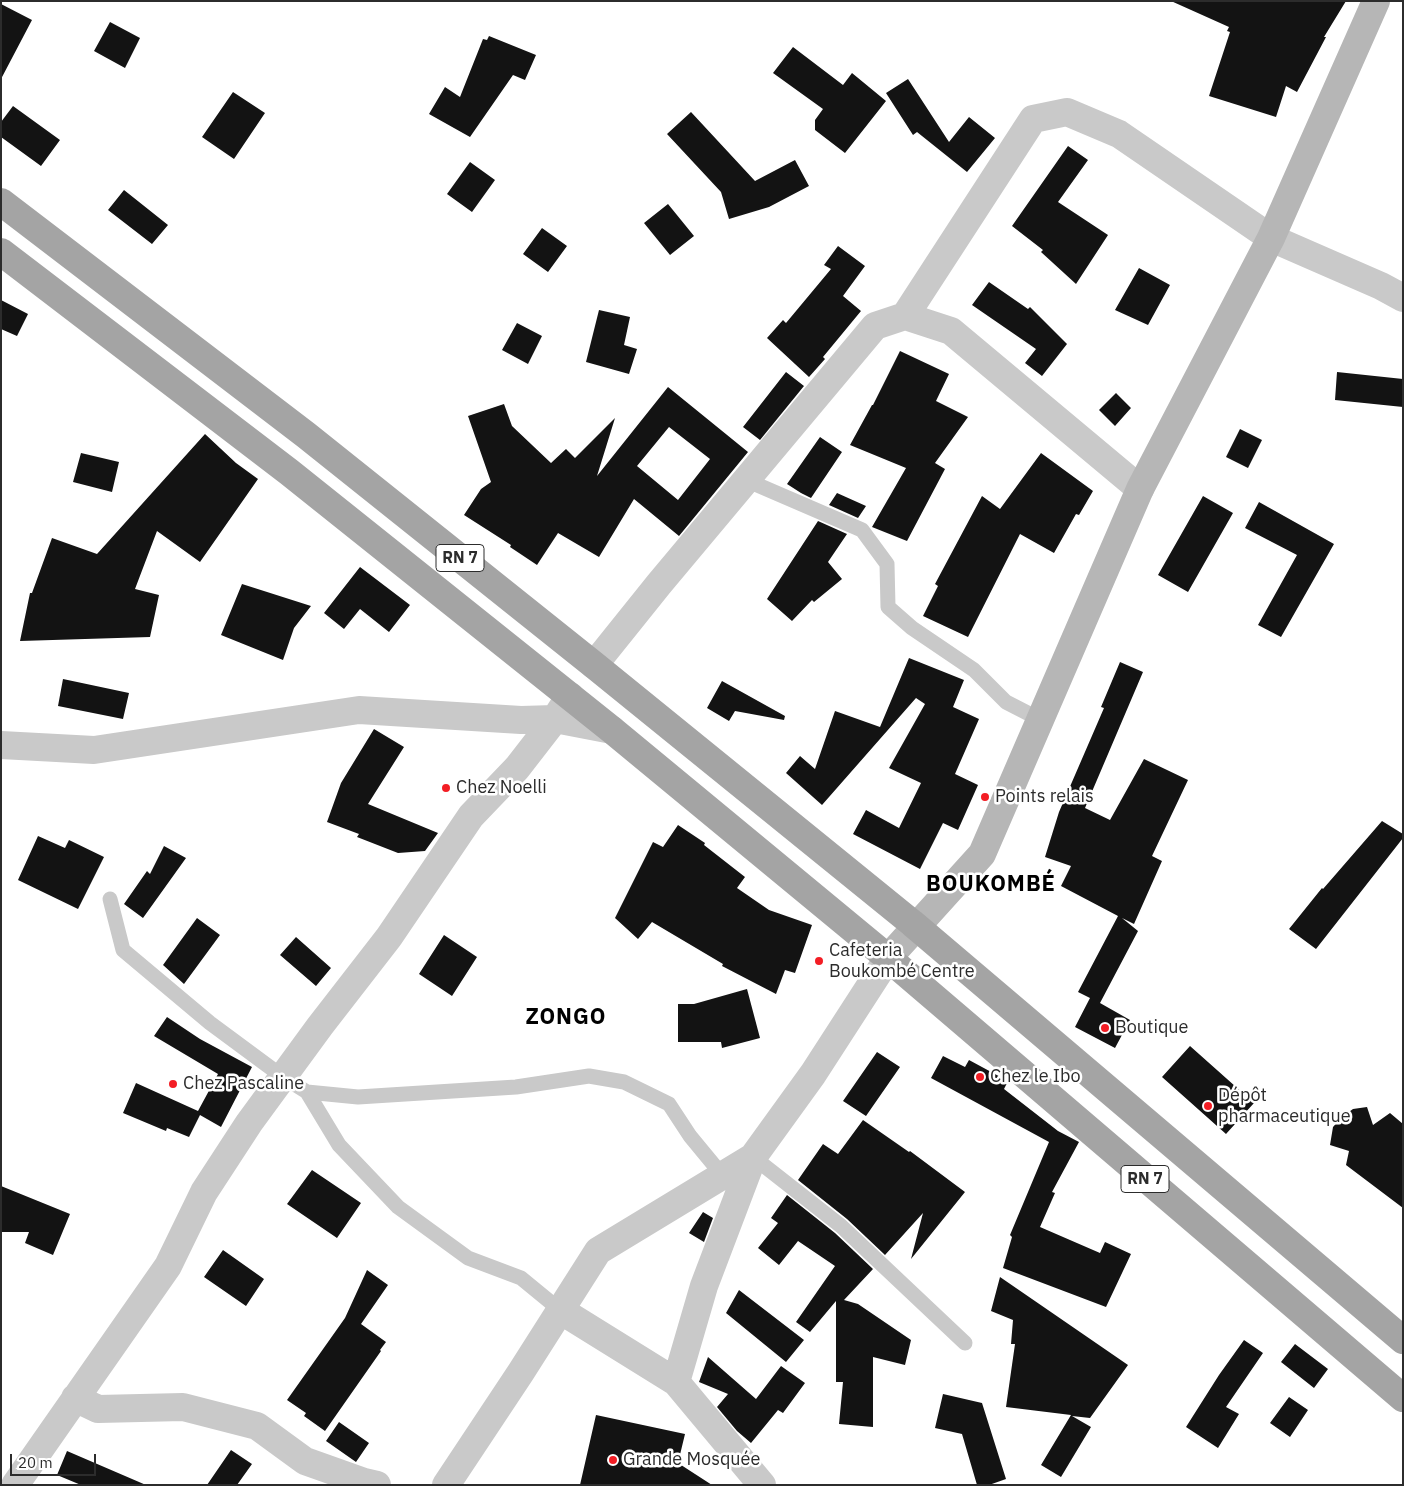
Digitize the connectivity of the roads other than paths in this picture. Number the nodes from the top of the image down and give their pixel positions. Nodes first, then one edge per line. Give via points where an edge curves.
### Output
1 (1376, 1) edge
2 (1, 202) edge
3 (1270, 238) junction
4 (1, 252) edge
5 (1403, 298) edge
6 (906, 316) junction
7 (746, 480) junction
8 (1140, 489) junction
9 (594, 665) junction
10 (570, 696) junction
11 (555, 719) junction
12 (1041, 720) junction
13 (612, 730) junction
14 (1, 745) edge
15 (110, 899) dead end
16 (916, 927) junction
17 (888, 958) junction
18 (283, 1077) junction
19 (307, 1092) junction
20 (753, 1157) junction
21 (723, 1176) junction
22 (560, 1310) junction
23 (1403, 1340) edge
24 (965, 1343) dead end
25 (676, 1382) junction
26 (75, 1398) junction
27 (1403, 1398) edge
28 (15, 1485) edge
29 (377, 1485) edge
30 (446, 1485) edge
31 (762, 1485) edge

1 - 3 main road
2 - 9 main road, RN 7 via 306,435
3 - 5 street
3 - 6 street via 1119,134 1067,112 1032,119
3 - 8 main road
4 - 10 main road, RN 7 via 289,472
6 - 7 street via 875,326
6 - 8 street via 952,331
7 - 9 street
7 - 12 lane via 862,530 886,564 888,607 912,628 974,670 1006,702
8 - 12 main road
9 - 16 main road, RN 7
10 - 11 street
10 - 13 main road, RN 7
11 - 13 street
11 - 14 street via 522,720 359,710 94,750
11 - 18 street via 517,768 471,816 389,937
12 - 16 main road via 982,854
13 - 17 main road, RN 7
15 - 18 lane via 123,950 210,1023
16 - 17 main road
16 - 23 main road, RN 7
17 - 20 street
17 - 27 main road, RN 7
18 - 19 lane
18 - 26 street via 204,1192 168,1266
19 - 21 lane via 358,1097 516,1086 589,1076 624,1082 669,1104
19 - 22 lane via 339,1145 398,1207 468,1258 522,1278
20 - 21 street
20 - 24 lane via 841,1226
20 - 25 street via 704,1286
21 - 22 street via 598,1251
22 - 25 street
22 - 30 street
25 - 31 street
26 - 28 street
26 - 29 street via 98,1409 183,1407 257,1426 305,1461

